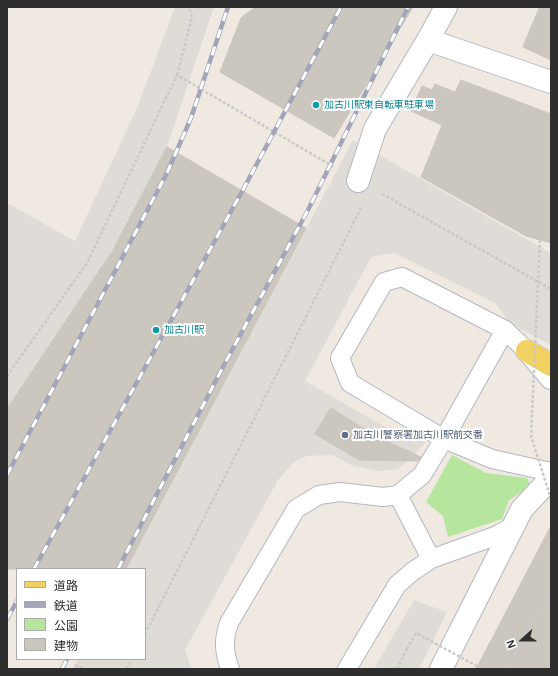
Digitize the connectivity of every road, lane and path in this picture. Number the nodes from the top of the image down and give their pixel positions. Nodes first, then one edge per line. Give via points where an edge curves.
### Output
1 (189, 7) edge
2 (446, 7) edge
3 (428, 40) junction
4 (177, 75) junction
5 (551, 82) edge
6 (358, 181) joint
7 (540, 240) dead end
8 (505, 330) junction
9 (528, 351) junction
10 (551, 364) edge
11 (7, 376) edge
12 (551, 378) edge
13 (444, 439) junction
14 (551, 472) edge
15 (551, 478) edge
16 (398, 495) junction
17 (551, 499) edge
18 (514, 526) junction
19 (431, 560) junction
20 (551, 582) edge
21 (132, 660) edge
22 (75, 665) dead end
23 (83, 669) edge
24 (127, 669) edge
25 (230, 669) edge
26 (347, 669) edge
27 (397, 669) edge
28 (441, 669) edge
29 (482, 669) edge
30 (508, 669) edge

1 - 4 path via 192,17
2 - 3 street
3 - 5 street
3 - 6 street via 375,129
4 - 6 path
4 - 11 path via 87,263
7 - 17 path, bridge via 531,436
8 - 9 lane
8 - 13 lane
8 - 13 lane via 402,277 384,282 340,358 350,383
9 - 10 main road
9 - 12 street
13 - 14 lane via 492,459
13 - 16 lane via 422,475
15 - 18 street via 522,509
16 - 19 lane
16 - 25 lane via 340,492 319,495 296,509 229,623 224,637 225,655
18 - 19 lane via 495,536
18 - 28 street
19 - 26 lane via 397,585
20 - 30 path
21 - 24 path
22 - 23 path
27 - 29 path, bridge via 416,633

